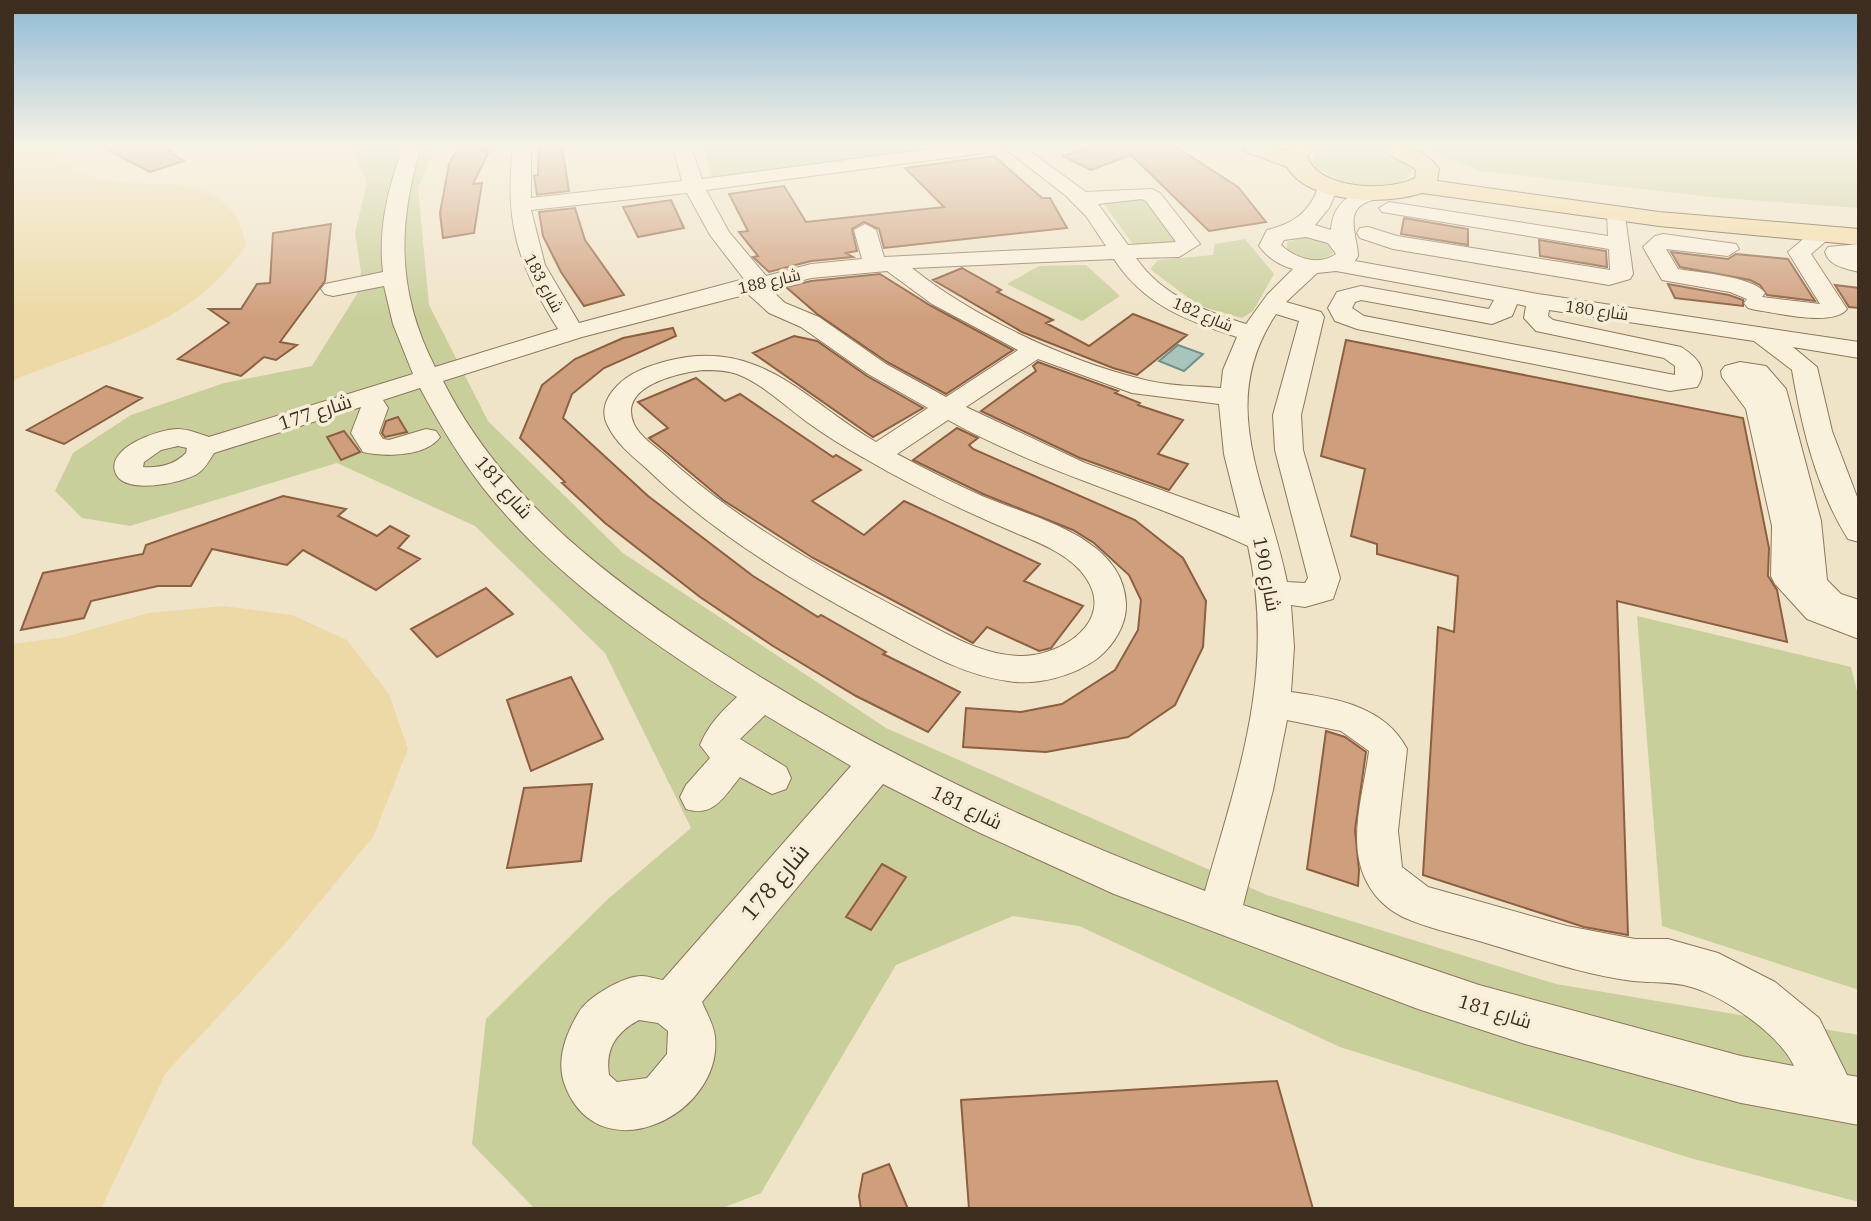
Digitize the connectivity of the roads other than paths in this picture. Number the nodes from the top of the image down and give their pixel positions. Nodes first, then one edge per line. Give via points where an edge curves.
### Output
1 (395, 204) edge
2 (529, 204) edge
3 (701, 204) edge
4 (1086, 204) edge
5 (1158, 204) edge
6 (1321, 204) edge
7 (1351, 204) edge
8 (1402, 204) edge
9 (1580, 204) edge
10 (1684, 204) edge
11 (520, 205) joint
12 (1617, 214) junction
13 (1659, 219) junction
14 (1859, 219) edge
15 (865, 230) dead end
16 (1294, 230) junction
17 (1368, 233) dead end
18 (1822, 234) junction
19 (1859, 237) edge
20 (1619, 244) junction
21 (1728, 249) junction
22 (1859, 251) edge
23 (1121, 253) junction
24 (1335, 255) junction
25 (883, 263) junction
26 (1859, 265) edge
27 (394, 277) junction
28 (760, 282) junction
29 (1280, 283) junction
30 (333, 289) dead end
31 (1506, 295) junction
32 (1538, 301) junction
33 (1754, 312) junction
34 (573, 332) junction
35 (1249, 333) junction
36 (1859, 335) edge
37 (1847, 348) edge
38 (1037, 349) junction
39 (1804, 367) junction
40 (429, 379) junction
41 (367, 396) junction
42 (1232, 404) junction
43 (947, 410) junction
44 (426, 436) dead end
45 (202, 448) dead end
46 (877, 454) junction
47 (1249, 503) junction
48 (1193, 511) junction
49 (1859, 532) edge
50 (1262, 540) junction
51 (1273, 592) junction
52 (1859, 612) edge
53 (1859, 627) edge
54 (762, 696) junction
55 (1271, 704) junction
56 (734, 757) junction
57 (878, 762) junction
58 (772, 778) dead end
59 (700, 797) dead end
60 (1219, 916) junction
61 (672, 1003) dead end
62 (1845, 1099) edge

1 - 27 street, شارع 181 via 390,231
2 - 11 street
3 - 28 street via 735,256
4 - 23 street, شارع 182
5 - 23 street, شارع 188 via 1189,244 1179,250
6 - 16 street via 1306,224
7 - 24 street via 1339,225
8 - 20 street
9 - 12 main road
10 - 14 main road
11 - 34 street, شارع 183 via 528,258
12 - 13 main road
12 - 20 street
13 - 18 main road
13 - 21 street via 1704,232
15 - 25 street
16 - 24 street via 1317,232
16 - 29 street via 1270,240
17 - 20 street via 1393,242 1609,278 1622,274
18 - 19 main road
18 - 33 street via 1799,252 1835,310
21 - 33 street
21 - 33 street via 1663,242 1654,247 1670,275 1736,286
22 - 26 street via 1836,252 1838,258
23 - 25 street, شارع 188
23 - 35 street, شارع 182 via 1134,274 1153,291 1189,312
24 - 29 street, شارع 190
24 - 31 street, شارع 180
24 - 33 street, شارع 180 via 1523,286
25 - 28 street, شارع 188
25 - 38 street
27 - 30 street
27 - 40 street, شارع 181 via 415,354
28 - 34 street, شارع 188
28 - 43 street via 770,303 810,322
29 - 35 street, شارع 190
29 - 51 street via 1312,317 1287,426 1289,450 1324,578 1321,591 1305,595
31 - 32 street, شارع 180
31 - 32 street via 1504,311 1492,317 1361,293 1345,297 1340,308 1344,316 1357,322 1670,383 1688,381 1688,363 1672,352 1545,326 1536,318
32 - 33 street, شارع 180
33 - 36 street, شارع 180
33 - 37 street, شارع 180
33 - 39 street
34 - 40 street, شارع 188
35 - 42 street, شارع 190 via 1237,368
37 - 39 street via 1817,354
38 - 42 street via 1166,401
38 - 43 street
39 - 49 street via 1811,409
40 - 41 street, شارع 177
40 - 54 street, شارع 181 via 502,492 546,534 654,626
41 - 44 street via 375,408 365,433 373,446 390,449
41 - 45 street, شارع 177
42 - 47 street, شارع 190 via 1234,443
43 - 46 street
43 - 48 street via 1075,469
46 - 46 street via 1080,553 1108,587 1111,608 1105,628 1090,646 1068,659 1030,668 1010,669 954,652 804,572 720,515 626,433 618,420 618,406 639,380 658,371 703,362 725,363 760,377
47 - 48 street
47 - 50 street, شارع 190
48 - 50 street
50 - 51 street, شارع 190
51 - 55 street, شارع 190 via 1276,661
52 - 53 street via 1829,602 1811,583 1806,521 1773,389 1759,373 1734,371 1759,409 1787,526 1787,576 1819,611
54 - 56 street via 721,736 719,745
54 - 57 street, شارع 181
55 - 60 street, شارع 190
55 - 62 street via 1340,718 1384,738 1388,749 1378,857 1384,878 1399,891 1417,903 1567,947 1702,968 1759,998 1804,1034
56 - 58 street
56 - 59 street
57 - 60 street, شارع 181 via 1062,853
57 - 61 street, شارع 178
60 - 62 street, شارع 181 via 1508,1016 1755,1082

